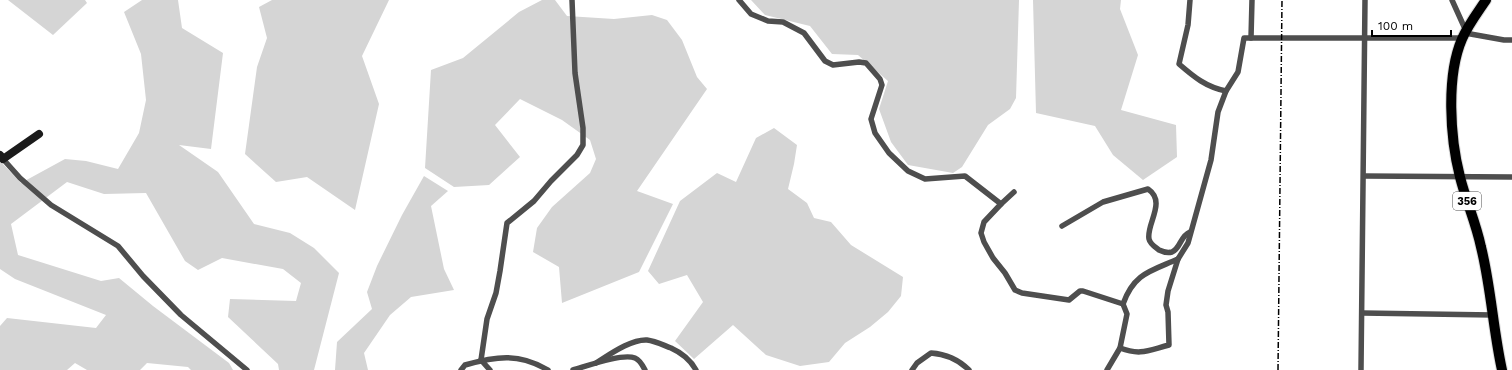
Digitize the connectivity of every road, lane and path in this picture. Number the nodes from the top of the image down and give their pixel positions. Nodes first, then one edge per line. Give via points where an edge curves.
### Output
1 (572, 0) edge
2 (739, 0) edge
3 (1190, 0) edge
4 (1252, 0) edge
5 (1365, 0) edge
6 (1452, 0) edge
7 (1486, 0) edge
8 (1465, 34) junction
9 (1251, 38) junction
10 (1365, 39) junction
11 (1512, 40) edge
12 (1226, 91) junction
13 (39, 134) dead end
14 (2, 157) edge
15 (1364, 176) junction
16 (1460, 176) junction
17 (1512, 177) edge
18 (1014, 192) dead end
19 (1000, 204) junction
20 (1062, 226) dead end
21 (1190, 232) junction
22 (1178, 260) junction
23 (1123, 304) junction
24 (1362, 313) junction
25 (1493, 315) junction
26 (1120, 348) junction
27 (482, 360) junction
28 (596, 363) junction
29 (247, 370) edge
30 (461, 370) edge
31 (490, 370) edge
32 (548, 370) edge
33 (573, 370) edge
34 (645, 370) edge
35 (696, 370) edge
36 (912, 370) edge
37 (969, 370) edge
38 (1107, 370) edge
39 (1361, 370) edge
40 (1502, 370) edge

1 - 27 street via 574,60 583,145 577,155 534,201 507,223 496,293 487,319
2 - 19 street via 751,14 768,21 783,22 804,33 825,61 833,65 866,63 882,85 871,119 875,133 889,153 908,171 925,179 965,176
3 - 12 street via 1188,25 1179,64 1208,86
4 - 9 street
5 - 10 street
6 - 8 street
7 - 8 highway, 356
8 - 10 street
8 - 11 street
8 - 16 highway, 356 via 1455,65 1451,99
9 - 10 street
9 - 12 street via 1244,38 1238,72
10 - 15 street
12 - 21 street via 1218,112 1211,160
13 - 14 street
14 - 29 street via 20,178 51,206 115,244 181,316
15 - 16 street
15 - 24 street
16 - 17 street
16 - 25 highway, 356 via 1482,247
18 - 19 street
19 - 23 street via 984,222 981,233 993,258 1015,290 1069,300 1083,291
20 - 21 street via 1103,202 1148,189 1155,196 1156,207 1150,243 1163,252 1172,252 1178,247 1184,235
21 - 22 street via 1188,243
22 - 23 street via 1145,273 1137,279 1128,290
22 - 26 street via 1166,305 1169,345 1140,352
23 - 26 street via 1127,314
24 - 25 street
24 - 39 street
25 - 40 highway, 356
26 - 38 street
27 - 30 street via 465,365
27 - 31 street
27 - 32 street via 522,358
28 - 33 street
28 - 34 street via 624,357 635,358
28 - 35 street via 624,346 645,340 681,352 692,361
36 - 37 street via 917,363 931,354 949,357

